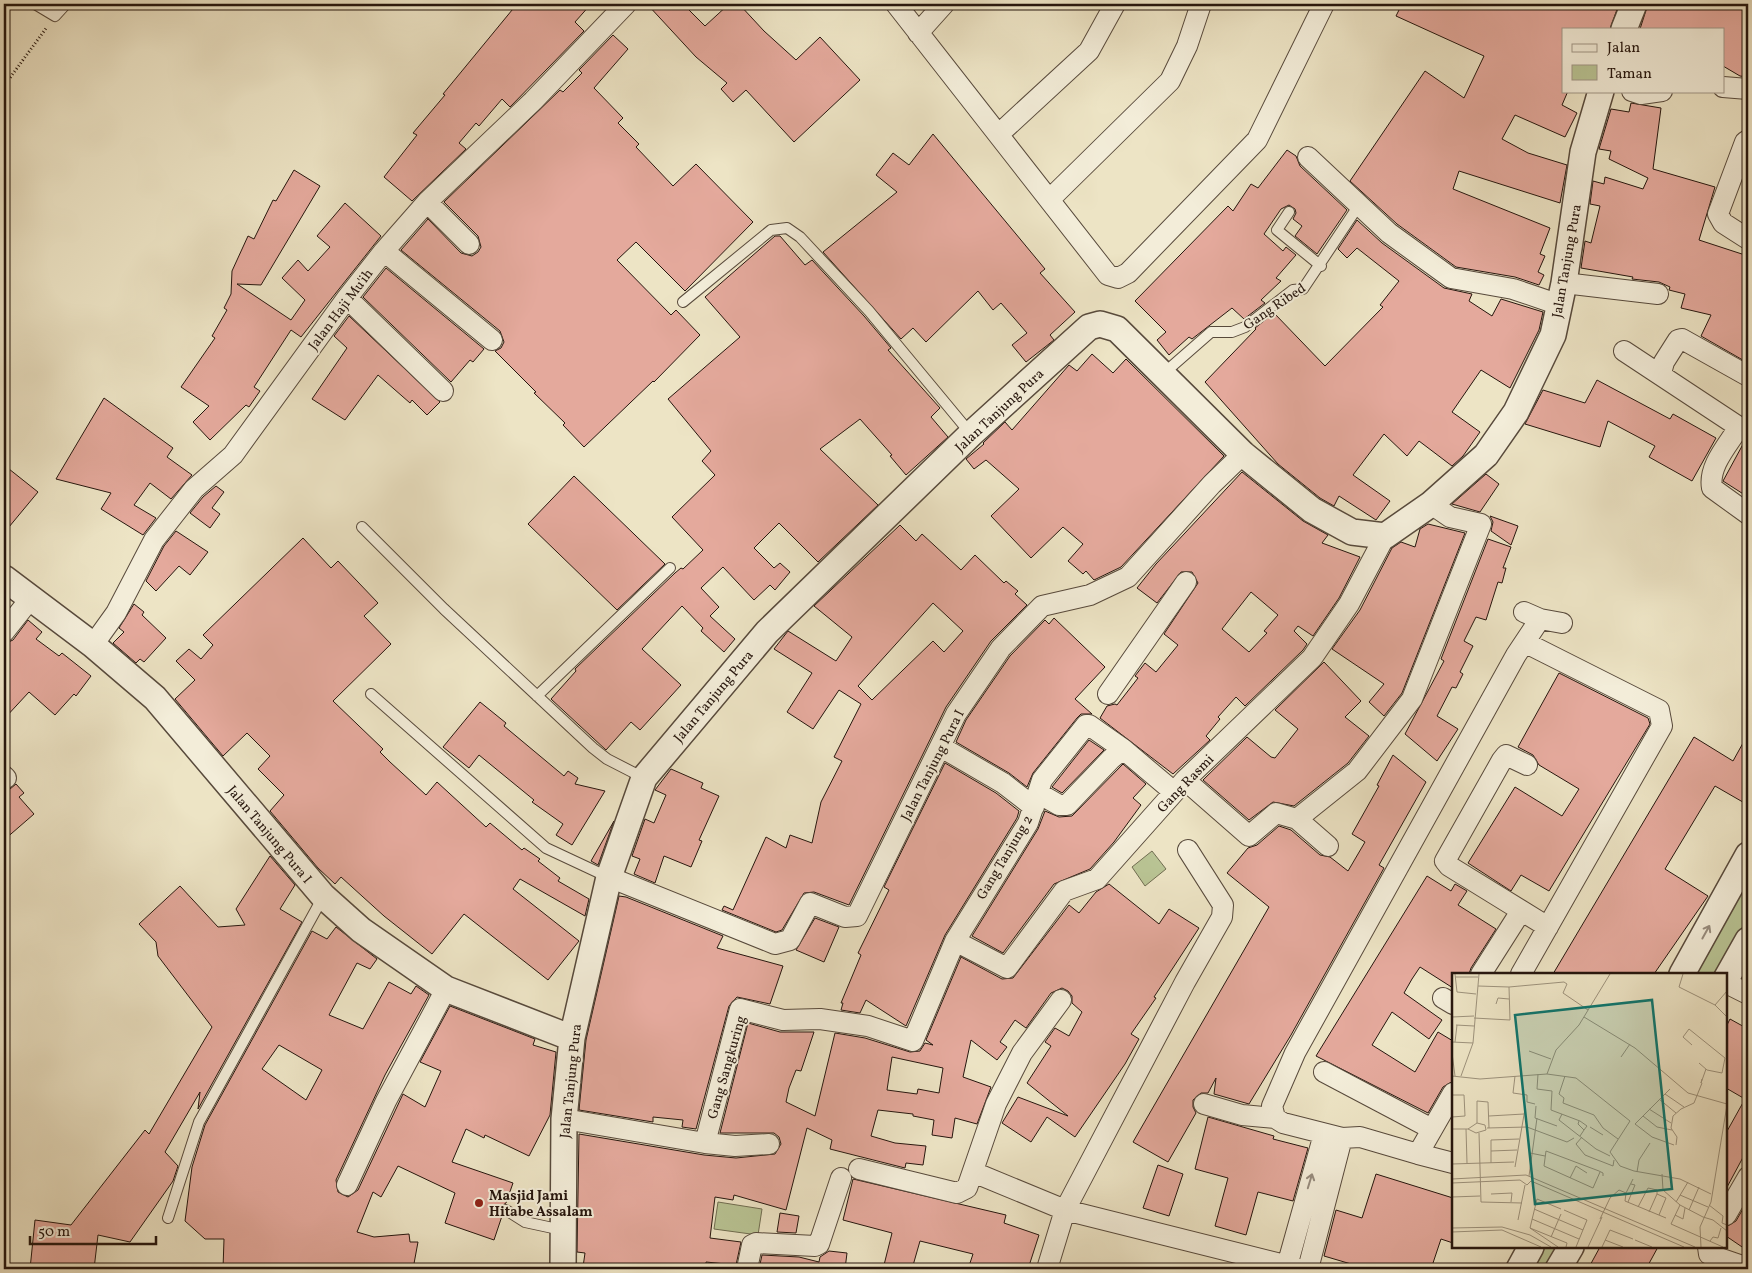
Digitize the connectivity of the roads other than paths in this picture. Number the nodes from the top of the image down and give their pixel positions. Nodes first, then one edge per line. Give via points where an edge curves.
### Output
1 (35, 4) edge
2 (66, 4) edge
3 (626, 4) edge
4 (896, 4) edge
5 (944, 4) edge
6 (1115, 4) edge
7 (1201, 4) edge
8 (1324, 4) edge
9 (1634, 4) edge
10 (1624, 28) edge
11 (918, 33) junction
12 (1724, 87) edge
13 (1748, 89) edge
14 (1601, 92) edge
15 (1635, 92) edge
16 (1655, 92) edge
17 (999, 134) junction
18 (1748, 140) edge
19 (1308, 157) dead end
20 (1050, 199) junction
21 (427, 202) junction
22 (1359, 205) junction
23 (1289, 212) dead end
24 (1748, 239) edge
25 (469, 244) dead end
26 (384, 251) junction
27 (1321, 266) junction
28 (1562, 294) junction
29 (1658, 294) dead end
30 (347, 298) junction
31 (683, 302) dead end
32 (492, 340) dead end
33 (1624, 351) dead end
34 (1661, 373) junction
35 (1162, 374) junction
36 (1748, 376) edge
37 (443, 391) dead end
38 (1744, 429) edge
39 (971, 434) junction
40 (1244, 454) junction
41 (1431, 504) junction
42 (1748, 514) edge
43 (362, 527) dead end
44 (1385, 536) junction
45 (670, 568) dead end
46 (4, 578) edge
47 (1186, 582) dead end
48 (31, 598) junction
49 (1562, 623) dead end
50 (4, 632) edge
51 (1526, 642) junction
52 (93, 645) junction
53 (371, 694) dead end
54 (1108, 694) dead end
55 (537, 696) junction
56 (941, 747) junction
57 (1122, 749) junction
58 (1527, 764) dead end
59 (644, 778) junction
60 (1179, 786) junction
61 (1036, 800) junction
62 (1297, 819) junction
63 (1328, 846) dead end
64 (1188, 850) dead end
65 (1748, 855) edge
66 (610, 878) junction
67 (323, 896) junction
68 (1520, 911) junction
69 (1548, 927) junction
70 (955, 941) junction
71 (1746, 950) edge
72 (1482, 973) edge
73 (1522, 973) edge
74 (1683, 973) edge
75 (1727, 978) edge
76 (1727, 984) edge
77 (446, 989) junction
78 (1748, 994) edge
79 (1061, 1000) dead end
80 (572, 1038) junction
81 (1324, 1072) dead end
82 (1452, 1095) edge
83 (1204, 1104) dead end
84 (1275, 1118) junction
85 (564, 1119) junction
86 (1432, 1129) junction
87 (1333, 1136) junction
88 (705, 1143) junction
89 (769, 1144) dead end
90 (1418, 1154) junction
91 (1452, 1163) edge
92 (973, 1172) junction
93 (1748, 1177) edge
94 (347, 1185) dead end
95 (506, 1210) dead end
96 (1065, 1210) junction
97 (1727, 1213) edge
98 (168, 1218) dead end
99 (563, 1230) junction
100 (1530, 1248) edge
101 (1571, 1248) edge
102 (1708, 1248) edge
103 (1294, 1268) edge
104 (1748, 1268) edge
105 (563, 1269) edge
106 (746, 1269) edge
107 (1047, 1269) edge
108 (1308, 1269) edge
109 (1519, 1269) edge
110 (1558, 1269) edge

1 - 2 lane via 55,16
3 - 21 street, Jalan Haji Mu'ih via 533,101
4 - 11 street
5 - 11 street
6 - 17 street via 1089,50
7 - 20 street via 1187,46 1170,81
8 - 20 street via 1257,140 1128,273 1118,278 1108,275
9 - 10 street
11 - 17 street
12 - 13 street
14 - 28 street, Jalan Tanjung Pura via 1583,152
15 - 16 street
17 - 20 street
18 - 24 street via 1718,214 1723,223
19 - 22 street
21 - 25 street
21 - 26 street, Jalan Haji Mu'ih
22 - 27 lane, Gang Ribed
22 - 28 street via 1389,233 1451,278
23 - 27 lane via 1277,230
26 - 30 street, Jalan Haji Mu'ih
26 - 32 street
27 - 35 lane, Gang Ribed via 1303,289 1293,290 1245,327 1232,332 1212,332
28 - 29 street
28 - 41 street, Jalan Tanjung Pura via 1553,335 1516,412 1486,455
30 - 37 street
30 - 52 street, Jalan Haji Mu'ih via 233,455 194,489 154,540 116,613
31 - 39 lane via 771,230 786,228 800,237 869,311
33 - 34 street
34 - 36 street via 1664,362 1678,340 1682,339
34 - 38 street via 1667,381
35 - 39 street, Jalan Tanjung Pura via 1117,329 1100,324 1089,327
35 - 40 street, Jalan Tanjung Pura
38 - 42 street via 1717,462 1710,478 1712,488
39 - 59 street, Jalan Tanjung Pura via 767,632
40 - 44 street, Jalan Tanjung Pura via 1312,510 1352,532
40 - 56 street, Jalan Tanjung Pura I via 1212,484 1128,577 1090,595 1042,606 1001,648 956,714
41 - 44 street, Jalan Tanjung Pura
41 - 62 street via 1450,517 1480,524 1412,699 1357,771
43 - 55 lane via 444,610
44 - 60 street, Gang Rasmi via 1349,604 1312,658
45 - 55 lane
46 - 48 street, Jalan Tanjung Pura I
47 - 54 street
48 - 50 street
48 - 52 street, Jalan Tanjung Pura I
49 - 51 street via 1532,615
51 - 69 street via 1659,710 1662,718 1662,726
51 - 84 street via 1295,1053 1272,1106
52 - 67 street, Jalan Tanjung Pura I via 155,698
53 - 66 lane via 546,848
55 - 59 lane via 607,759
56 - 61 street
56 - 66 street, Jalan Tanjung Pura I via 857,916 845,917 810,903 790,940 775,944
57 - 60 street
57 - 61 street via 1067,805
57 - 61 street, Gang Tanjung 2 via 1086,725 1042,780
58 - 68 street via 1506,755 1441,858
59 - 66 street, Jalan Tanjung Pura
60 - 62 street via 1249,836 1276,814
60 - 70 street, Gang Rasmi via 1097,879 1064,891 1007,968
61 - 70 street, Gang Tanjung 2 via 1028,824
62 - 63 street
64 - 96 street via 1223,905 1222,917
74 -> 65 street
66 - 80 street, Jalan Tanjung Pura
67 - 77 street, Jalan Tanjung Pura I via 361,930
67 - 98 lane via 199,1122
68 - 69 street
68 - 72 street
69 - 73 street
70 - 88 street, Gang Sangkuring via 913,1041 868,1026 820,1019 782,1020 740,1009
71 - 75 street
76 - 78 street
77 - 80 street, Jalan Tanjung Pura I
77 - 94 street via 386,1101
79 - 92 street via 1022,1053 996,1104
80 - 85 street, Jalan Tanjung Pura
81 - 86 street
82 - 86 street
83 - 84 street via 1242,1115
84 - 87 street
85 - 88 street
85 - 99 street, Jalan Tanjung Pura
86 - 90 street
87 - 90 street via 1360,1137
103 -> 87 street
87 - 108 street
88 - 89 street via 735,1146
90 - 91 street
92 - 96 street
92 - 106 street via 967,1188 957,1193 850,1174 819,1244 756,1243 752,1245
93 - 97 street
95 - 99 lane via 525,1222
96 - 103 street
96 - 107 street
99 - 105 street, Jalan Tanjung Pura
100 - 109 street
101 - 110 street
102 - 104 street via 1713,1256

